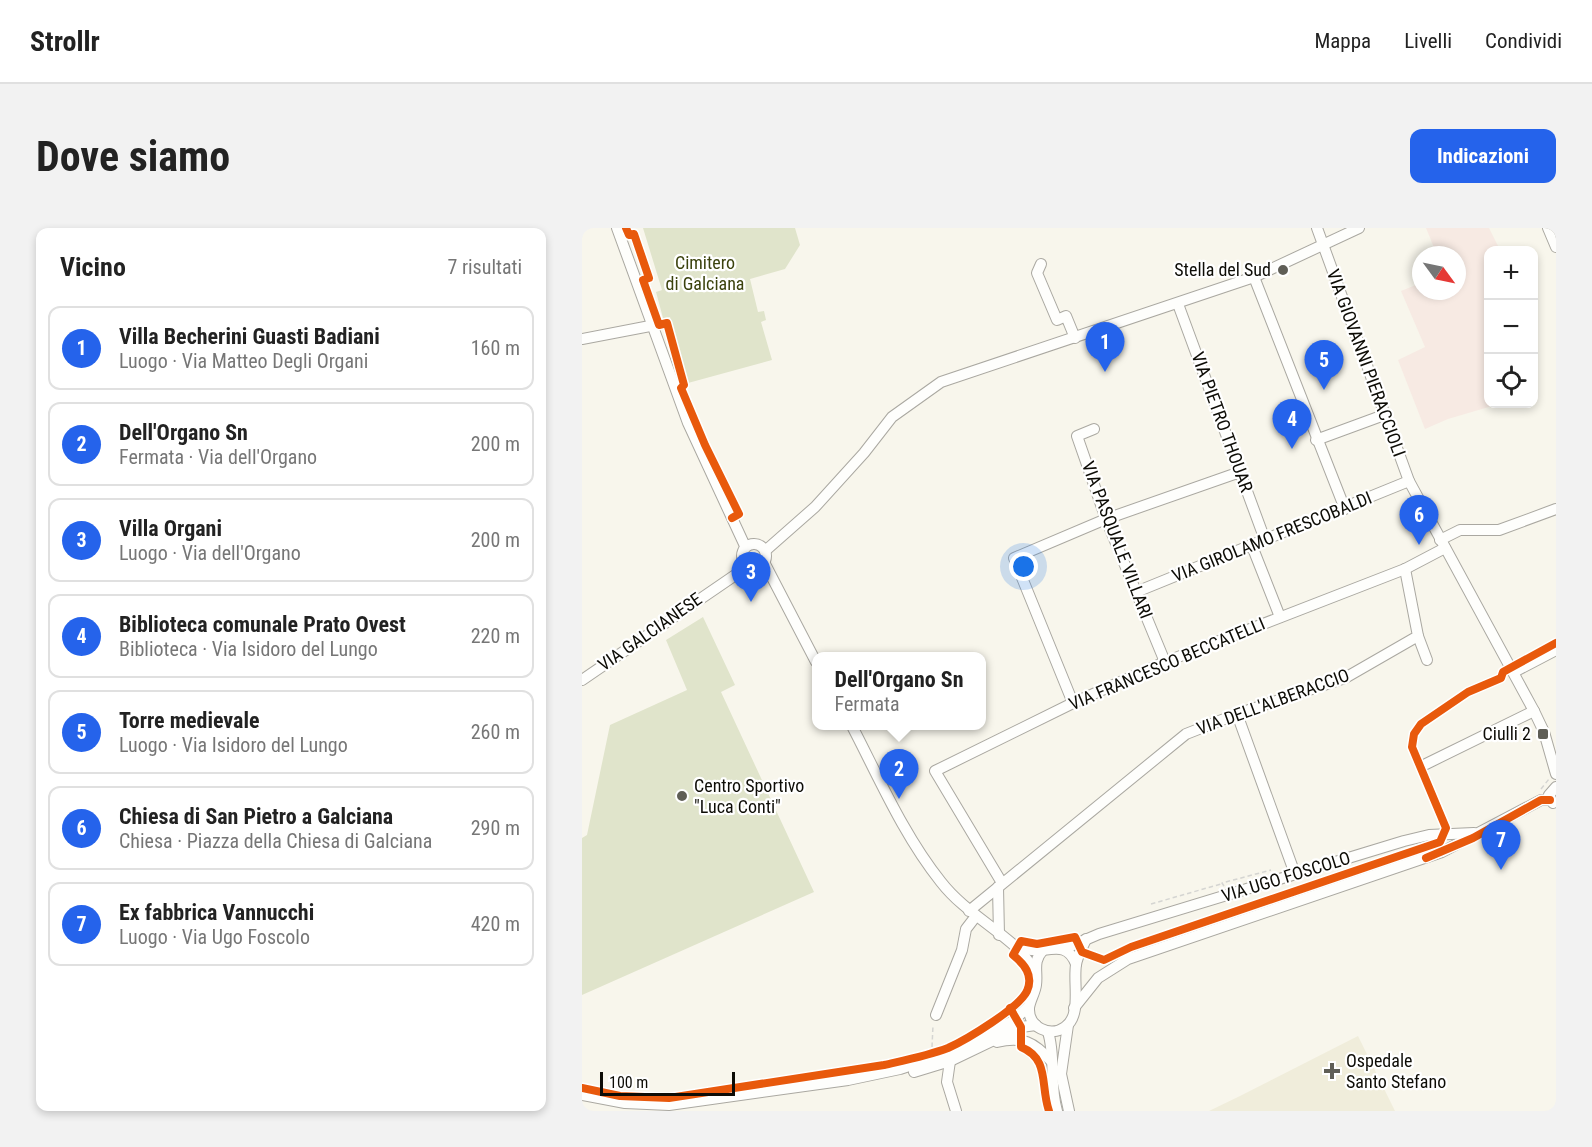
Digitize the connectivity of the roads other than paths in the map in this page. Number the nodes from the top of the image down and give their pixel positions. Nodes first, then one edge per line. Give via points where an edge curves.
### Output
1 (617, 228) edge
2 (1317, 228) edge
3 (1359, 228) edge
4 (1548, 228) edge
5 (1323, 244) junction
6 (1556, 247) edge
7 (1041, 264) dead end
8 (1254, 277) junction
9 (1178, 304) junction
10 (650, 326) junction
11 (1075, 338) junction
12 (582, 339) edge
13 (1384, 415) junction
14 (1094, 429) dead end
15 (1316, 440) junction
16 (1240, 472) junction
17 (1409, 482) junction
18 (1345, 509) junction
19 (1556, 509) edge
20 (1107, 519) junction
21 (1265, 540) junction
22 (1442, 544) junction
23 (747, 545) junction
24 (1252, 546) junction
25 (755, 561) junction
26 (1406, 569) junction
27 (1136, 592) junction
28 (1280, 617) junction
29 (1418, 636) junction
30 (1556, 650) edge
31 (812, 655) edge
32 (1427, 660) dead end
33 (1165, 662) junction
34 (1514, 672) junction
35 (582, 680) edge
36 (1073, 703) junction
37 (1534, 711) junction
38 (1237, 714) junction
39 (854, 730) edge
40 (1426, 764) dead end
41 (1556, 774) edge
42 (1556, 787) edge
43 (1553, 802) edge
44 (1489, 828) junction
45 (1295, 874) junction
46 (1000, 885) junction
47 (973, 914) junction
48 (999, 935) junction
49 (1086, 939) junction
50 (1017, 948) junction
51 (1064, 949) junction
52 (1043, 950) junction
53 (1076, 964) junction
54 (1035, 970) junction
55 (1029, 1006) junction
56 (1074, 1008) junction
57 (936, 1015) road end
58 (1036, 1025) junction
59 (1068, 1025) junction
60 (1048, 1032) junction
61 (985, 1045) junction
62 (950, 1061) junction
63 (1051, 1061) junction
64 (935, 1067) junction
65 (848, 1080) junction
66 (947, 1082) junction
67 (582, 1095) edge
68 (956, 1111) edge
69 (1057, 1111) edge
70 (1069, 1111) edge

1 - 10 street
2 - 5 street, VIA GIOVANNI PIERACCIOLI
3 - 5 street, VIA GALCIANESE
4 - 6 street
5 - 8 street, VIA GALCIANESE
5 - 13 street, VIA GIOVANNI PIERACCIOLI
7 - 11 street via 1037,273 1057,320 1066,316
8 - 9 street, VIA GALCIANESE
8 - 15 street
9 - 11 street, VIA GALCIANESE
9 - 16 street, VIA PIETRO THOUAR
10 - 12 street
10 - 23 street via 688,423
11 - 25 street, VIA GALCIANESE via 941,382 921,394 891,417 814,507
13 - 15 street
13 - 17 street, VIA GIOVANNI PIERACCIOLI
14 - 20 street, VIA PASQUALE VILLARI via 1077,436
15 - 18 street
16 - 20 street
16 - 21 street, VIA PIETRO THOUAR
17 - 18 street, VIA GIROLAMO FRESCOBALDI
17 - 22 street, VIA GIOVANNI PIERACCIOLI
18 - 21 street, VIA GIROLAMO FRESCOBALDI
19 - 22 street, VIA FRANCESCO BECCATELLI via 1499,530 1460,530
20 - 27 street, VIA PASQUALE VILLARI
20 - 36 street via 1014,558
21 - 24 street, VIA GIROLAMO FRESCOBALDI
22 - 26 street, VIA FRANCESCO BECCATELLI
22 - 34 street, VIA GIOVANNI PIERACCIOLI
23 - 25 street
23 - 25 street via 757,544
24 - 27 street, VIA GIROLAMO FRESCOBALDI
24 - 28 street
25 - 31 street via 776,589
25 - 35 street, VIA GALCIANESE
26 - 28 street, VIA FRANCESCO BECCATELLI
26 - 29 street
27 - 33 street, VIA PASQUALE VILLARI
28 - 33 street, VIA FRANCESCO BECCATELLI
29 - 32 street
29 - 38 street, VIA DELL'ALBERACCIO via 1346,678
30 - 34 street
33 - 36 street, VIA FRANCESCO BECCATELLI
34 - 37 street, VIA GIOVANNI PIERACCIOLI
36 - 46 street, VIA FRANCESCO BECCATELLI via 935,771
37 - 40 street
37 - 41 street, VIA GIOVANNI PIERACCIOLI
38 - 45 street
38 - 46 street, VIA DELL'ALBERACCIO via 1180,739
39 - 47 street via 926,861 941,883
42 - 43 street via 1550,792
43 - 44 street, VIA UGO FOSCOLO via 1541,800
44 - 45 street, VIA UGO FOSCOLO via 1464,835 1422,837
44 - 56 street, VIA UGO FOSCOLO via 1442,852 1128,958 1098,978
45 - 49 street, VIA UGO FOSCOLO
46 - 47 street, VIA DELL'ALBERACCIO
46 - 48 street
47 - 48 street
47 - 57 street
48 - 50 street
49 - 51 street, VIA UGO FOSCOLO
49 - 53 street, VIA UGO FOSCOLO
50 - 52 street, VIA UGO FOSCOLO
50 - 54 street
51 - 52 street, VIA UGO FOSCOLO
51 - 53 street
52 - 54 street
53 - 56 street, VIA UGO FOSCOLO
54 - 55 street via 1036,983
55 - 58 street
55 - 65 street via 1013,1021 958,1050 900,1069
56 - 59 street, VIA UGO FOSCOLO
58 - 60 street
58 - 61 street via 1021,1027
59 - 60 street
59 - 70 street, VIA UGO FOSCOLO via 1061,1074
60 - 63 street
61 - 62 street
61 - 63 street via 1023,1040 1035,1045
62 - 64 street
62 - 66 street
63 - 69 street
64 - 65 street via 872,1082
64 - 66 street
65 - 67 street via 669,1105 624,1103
66 - 68 street

